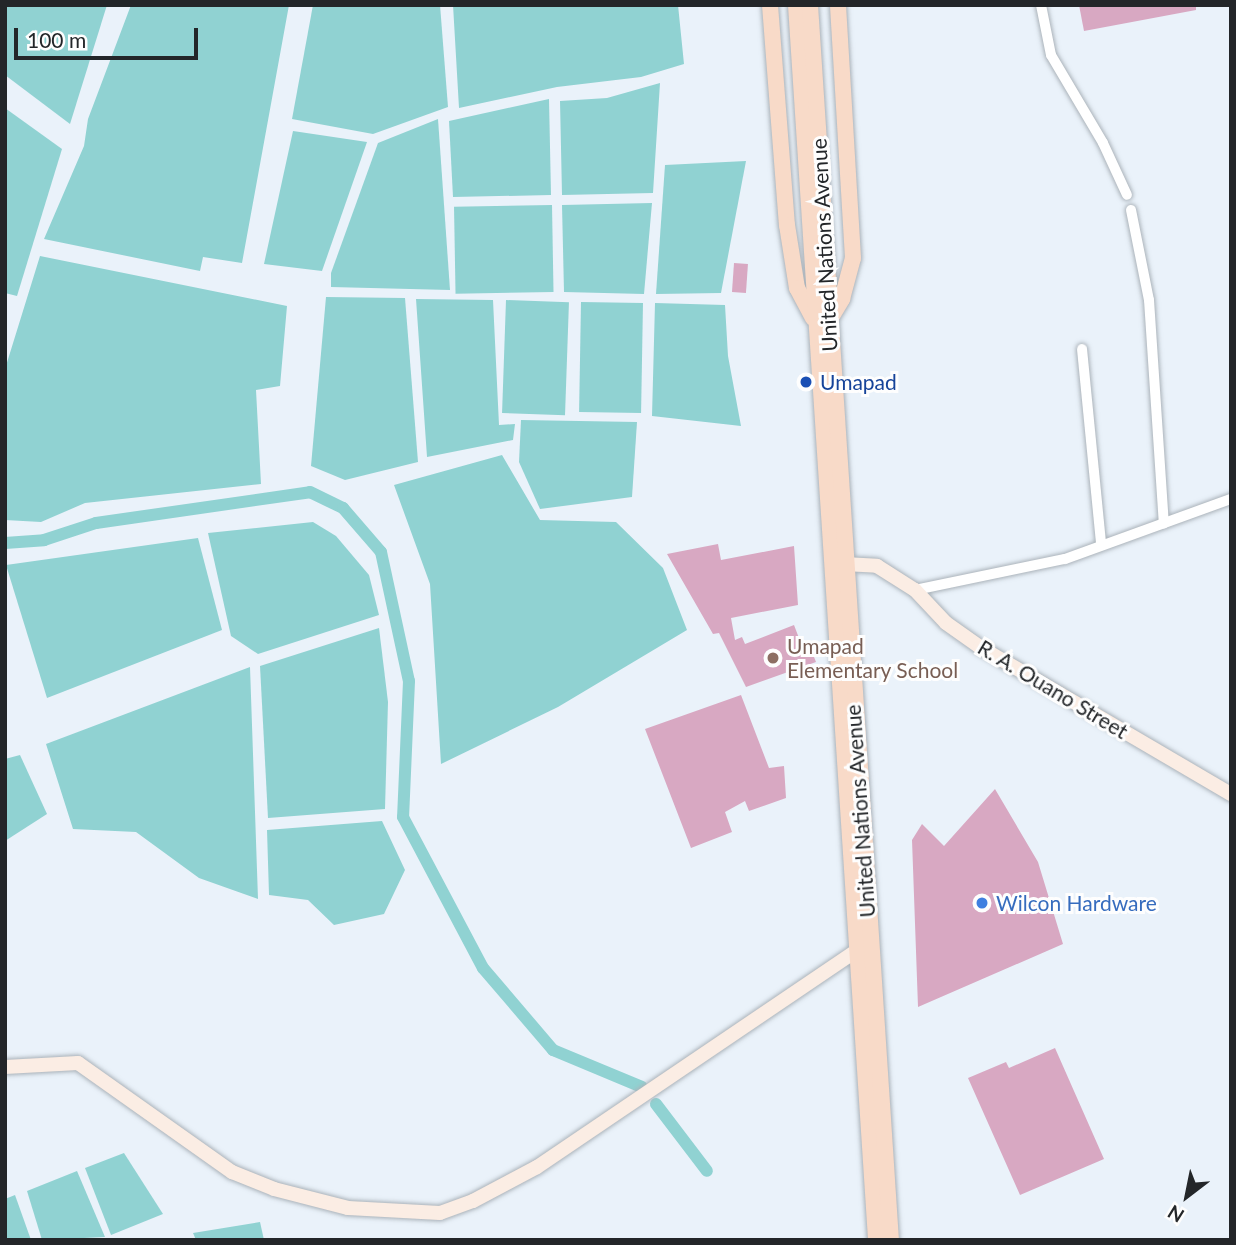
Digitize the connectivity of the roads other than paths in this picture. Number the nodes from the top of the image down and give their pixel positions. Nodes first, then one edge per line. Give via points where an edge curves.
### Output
1 (770, 5) edge
2 (796, 5) edge
3 (810, 5) edge
4 (838, 5) edge
5 (1041, 5) edge
6 (1127, 195) dead end
7 (1131, 210) dead end
8 (821, 321) junction
9 (1082, 349) dead end
10 (1231, 499) edge
11 (1164, 523) junction
12 (1101, 544) junction
13 (844, 564) junction
14 (915, 590) junction
15 (1231, 794) edge
16 (855, 952) junction
17 (5, 1067) edge
18 (876, 1240) edge
19 (891, 1240) edge

1 - 8 main road via 787,225 800,300
2 - 8 main road, United Nations Avenue
3 - 8 main road, United Nations Avenue
4 - 8 main road via 853,258 842,299
5 - 6 street via 1051,55 1103,143
7 - 11 street via 1149,300
8 - 13 main road, United Nations Avenue
8 - 16 main road, United Nations Avenue
9 - 12 street
10 - 11 street
11 - 12 street
12 - 14 street via 1065,558
13 - 14 street, R. A. Ouano Street via 877,566
13 - 19 main road, United Nations Avenue
14 - 15 street, R. A. Ouano Street via 946,623 980,647
16 - 17 street via 537,1167 440,1213 348,1208 274,1189 232,1172 78,1063
16 - 18 main road, United Nations Avenue

